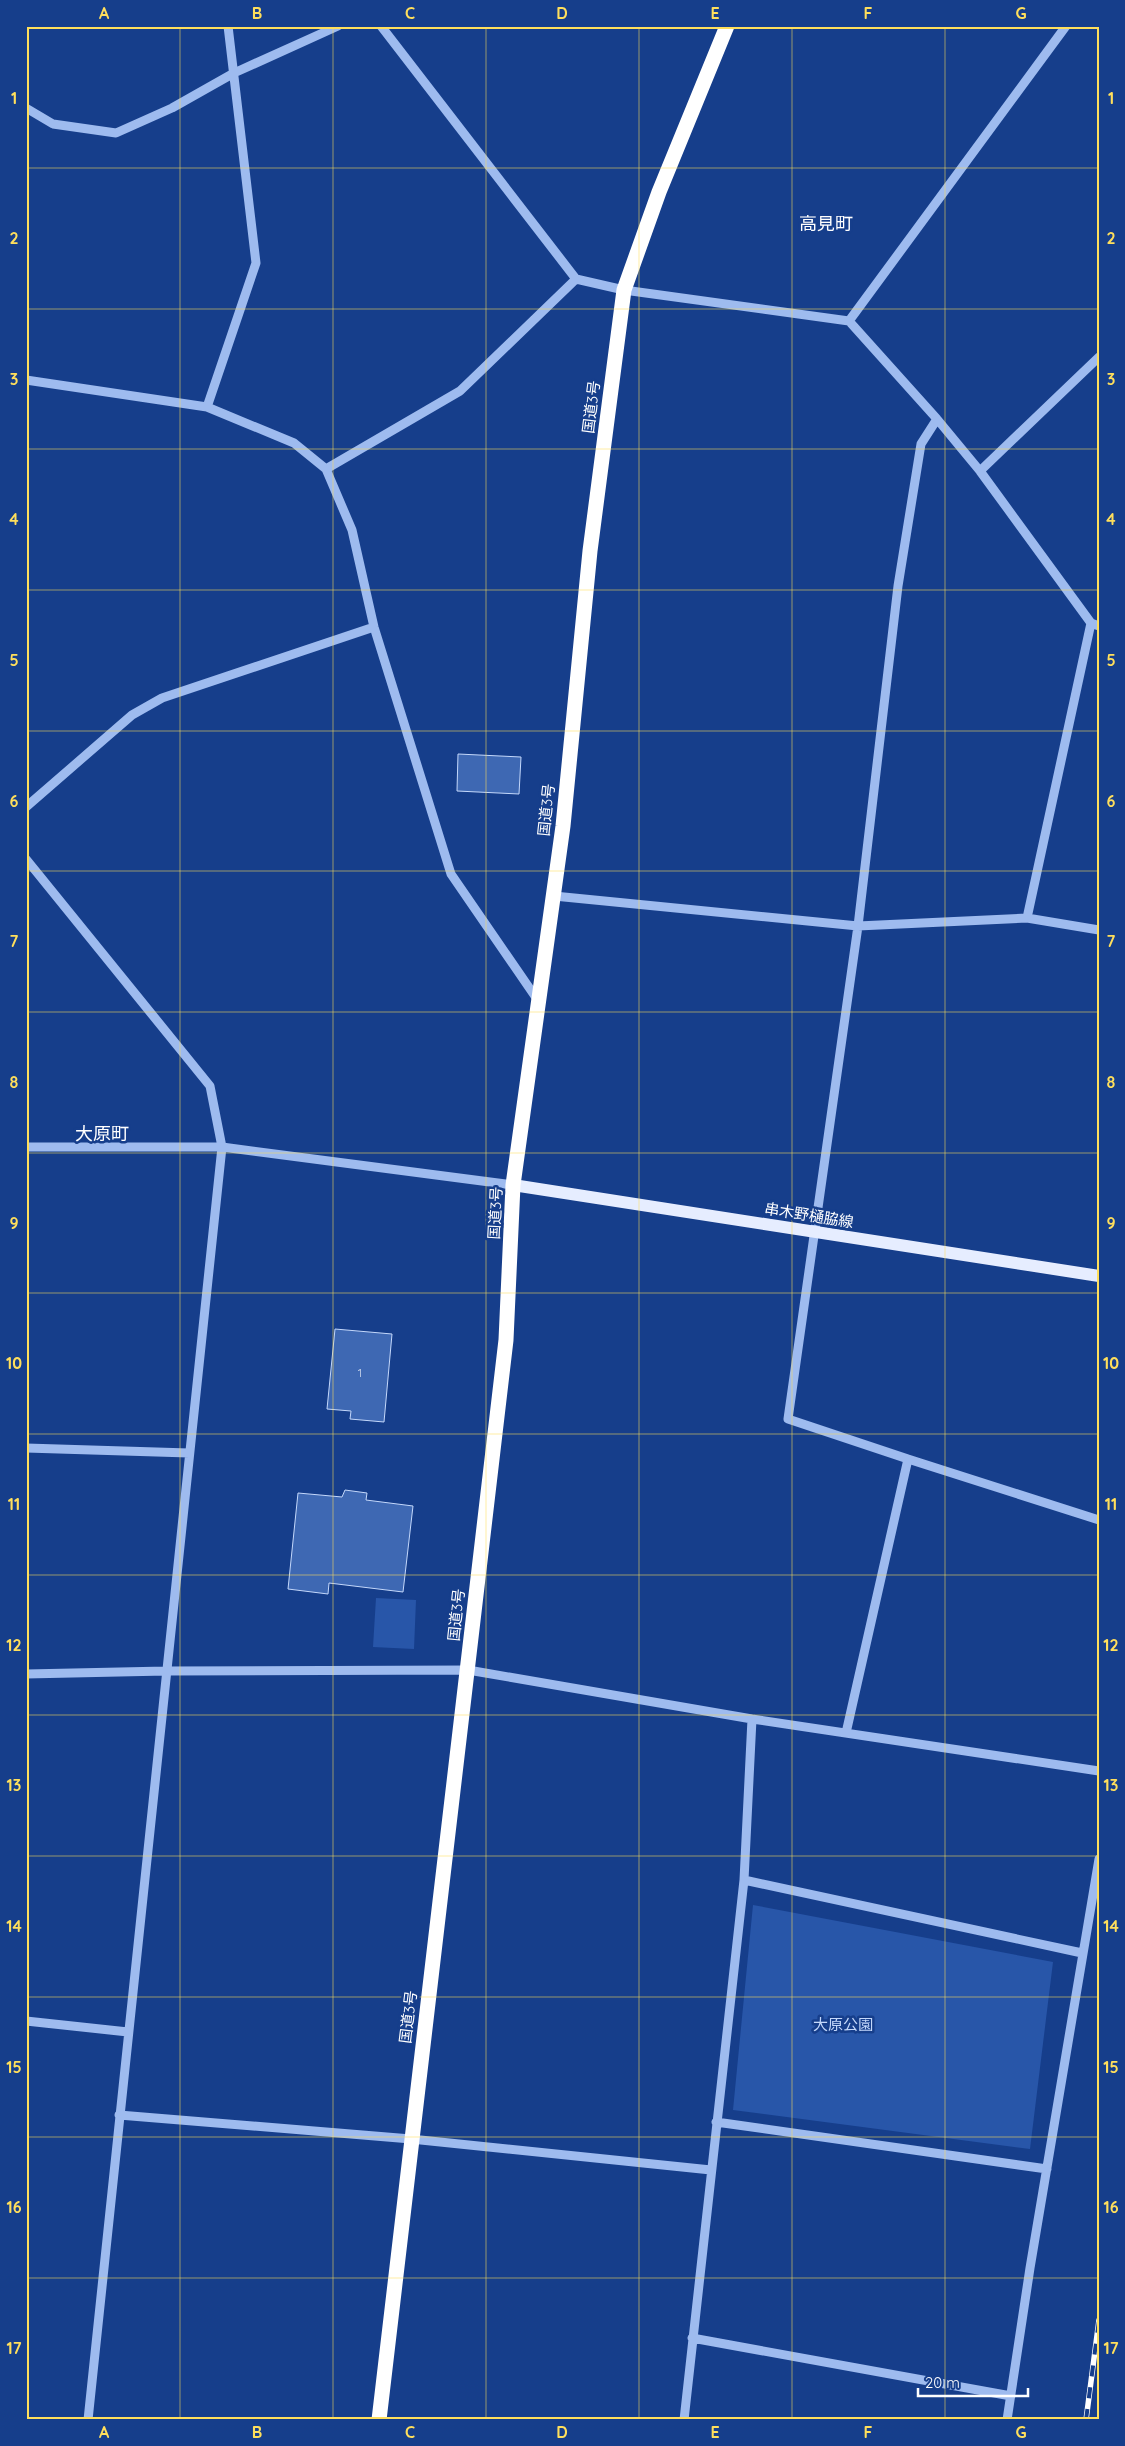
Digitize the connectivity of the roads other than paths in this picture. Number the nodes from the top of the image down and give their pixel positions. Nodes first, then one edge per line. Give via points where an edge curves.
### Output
1 (228, 26) edge
2 (338, 26) edge
3 (381, 26) edge
4 (727, 26) edge
5 (1066, 26) edge
6 (234, 73) junction
7 (26, 108) edge
8 (576, 280) junction
9 (624, 290) junction
10 (849, 321) junction
11 (1099, 357) edge
12 (26, 380) edge
13 (207, 407) junction
14 (937, 420) junction
15 (326, 469) junction
16 (980, 471) junction
17 (1095, 624) edge
18 (374, 627) junction
19 (26, 807) edge
20 (26, 859) edge
21 (554, 896) junction
22 (1027, 918) junction
23 (858, 926) junction
24 (1099, 930) edge
25 (539, 1002) junction
26 (26, 1147) edge
27 (222, 1147) junction
28 (514, 1185) junction
29 (813, 1232) junction
30 (1099, 1276) edge
31 (26, 1448) edge
32 (189, 1453) junction
33 (908, 1459) junction
34 (1099, 1520) edge
35 (468, 1670) junction
36 (166, 1671) junction
37 (26, 1674) edge
38 (752, 1719) junction
39 (846, 1733) junction
40 (1099, 1771) edge
41 (1099, 1859) edge
42 (744, 1880) junction
43 (1082, 1953) junction
44 (26, 2021) edge
45 (128, 2032) junction
46 (119, 2115) junction
47 (716, 2122) junction
48 (411, 2139) junction
49 (1047, 2168) junction
50 (711, 2170) junction
51 (692, 2338) junction
52 (1011, 2396) junction
53 (88, 2420) edge
54 (380, 2420) edge
55 (684, 2420) edge
56 (1007, 2420) edge

1 - 6 street
2 - 6 street
3 - 8 street
4 - 9 highway, 国道3号 via 659,192
5 - 10 street
6 - 7 street via 172,108 116,133 53,124
6 - 13 street via 256,263
8 - 9 street
8 - 15 street via 460,391
9 - 10 street
9 - 21 highway, 国道3号 via 590,551
10 - 14 street
11 - 16 street
12 - 13 street
13 - 15 street via 294,443
14 - 16 street
14 - 23 street via 921,444 898,586
15 - 18 street via 352,530
16 - 17 street
17 - 22 street
18 - 19 street via 162,698 132,716
18 - 25 street via 451,874
20 - 27 street via 210,1086
21 - 23 street
21 - 25 highway, 国道3号
22 - 23 street
22 - 24 street
23 - 29 street
25 - 28 highway, 国道3号
26 - 27 street
27 - 28 street
27 - 32 street
28 - 29 main road, 串木野樋脇線
28 - 35 highway, 国道3号 via 506,1340
29 - 30 main road, 串木野樋脇線
29 - 33 street via 788,1419
31 - 32 street
32 - 36 street
33 - 34 street
33 - 39 street
35 - 36 street
35 - 38 street
35 - 48 highway, 国道3号
36 - 37 street
36 - 45 street
38 - 39 street
38 - 42 street
39 - 40 street
41 - 43 street
42 - 43 street
42 - 47 street
43 - 49 street
44 - 45 street
45 - 46 street
46 - 48 street
46 - 53 street
47 - 49 street
47 - 50 street
48 - 50 street
48 - 54 highway, 国道3号
49 - 52 street
50 - 51 street
51 - 52 street
51 - 55 street
52 - 56 street

